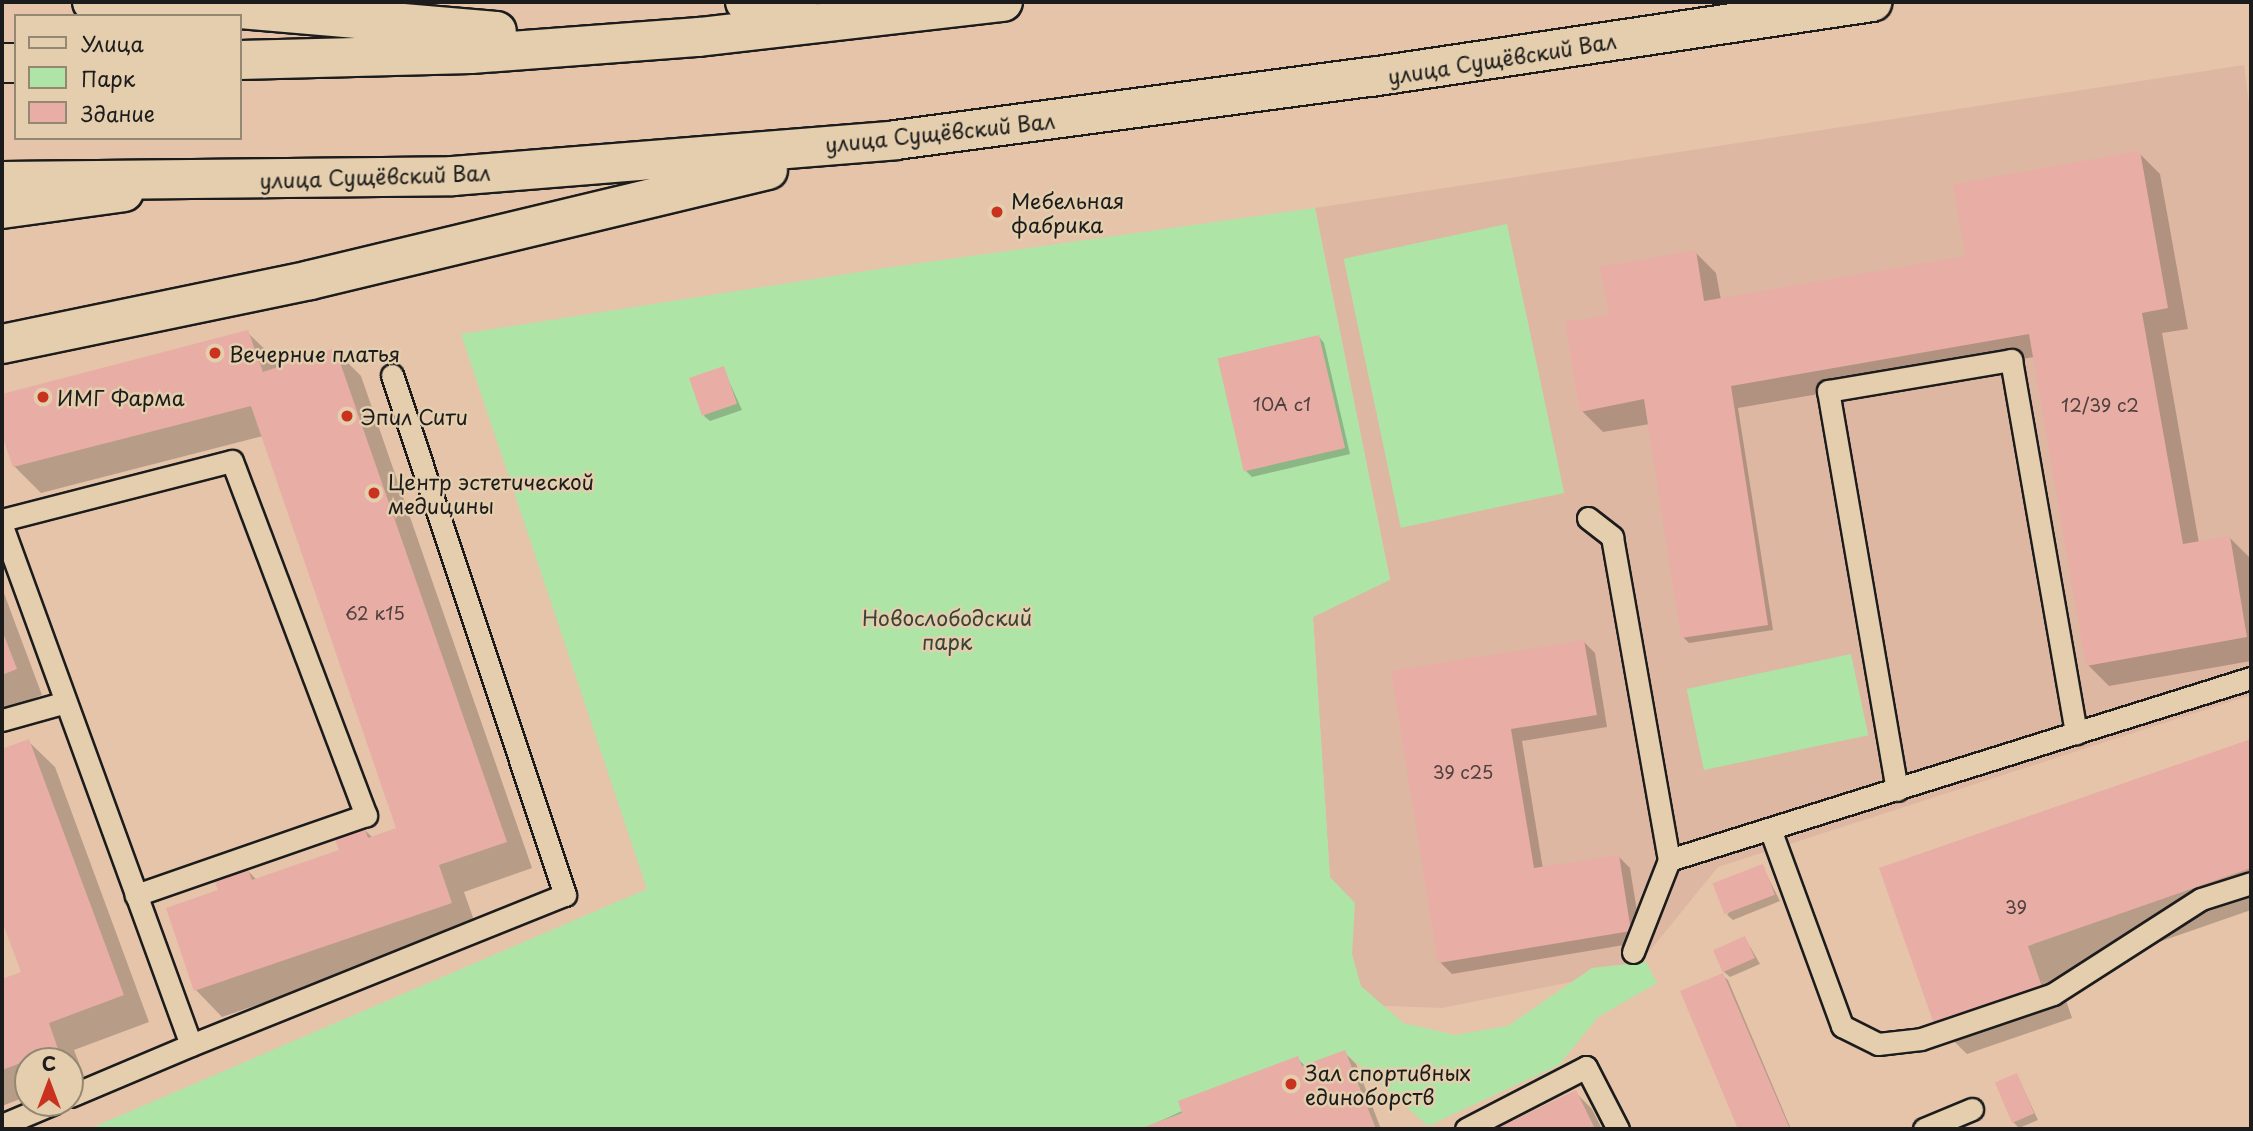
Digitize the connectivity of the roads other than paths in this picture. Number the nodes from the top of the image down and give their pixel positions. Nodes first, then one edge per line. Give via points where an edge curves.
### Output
1 (92, 2) edge
2 (746, 2) edge
3 (1003, 2) edge
4 (1872, 2) edge
5 (167, 3) edge
6 (829, 23) junction
7 (699, 37) junction
8 (242, 60) edge
9 (896, 140) junction
10 (2, 181) edge
11 (201, 181) junction
12 (2, 209) edge
13 (2, 344) edge
14 (392, 375) dead end
15 (1588, 518) dead end
16 (2, 520) edge
17 (2, 526) edge
18 (2251, 678) edge
19 (66, 702) junction
20 (2, 720) edge
21 (2076, 733) junction
22 (1898, 790) junction
23 (1770, 829) junction
24 (1669, 860) junction
25 (2251, 883) edge
26 (136, 895) junction
27 (1633, 951) dead end
28 (191, 1045) junction
29 (84, 1090) edge
30 (1972, 1109) dead end
31 (21, 1117) edge
32 (2, 1125) edge
33 (1466, 1129) edge
34 (1618, 1129) edge
35 (1924, 1129) edge

1 - 5 main road
2 - 6 main road via 779,17
3 - 6 main road
4 - 9 main road, улица Сущёвский Вал via 1385,75
5 - 7 main road via 519,33
6 - 7 main road
7 - 8 main road via 471,54
9 - 11 main road, улица Сущёвский Вал via 453,176
9 - 13 main road via 310,280
10 - 11 main road, улица Сущёвский Вал
11 - 12 main road
14 - 28 lane via 565,895
15 - 24 lane via 1612,537
16 - 26 lane via 232,461 366,815
17 - 19 lane
18 - 21 lane
19 - 20 lane
19 - 26 lane
21 - 22 lane
21 - 22 lane via 2011,360 1828,391
22 - 23 lane
23 - 24 lane
23 - 25 lane via 1842,1026 1878,1044 1921,1039 2053,994 2201,900
24 - 27 lane
26 - 28 lane
28 - 29 lane
30 - 35 lane
31 - 32 lane
33 - 34 lane via 1586,1067

